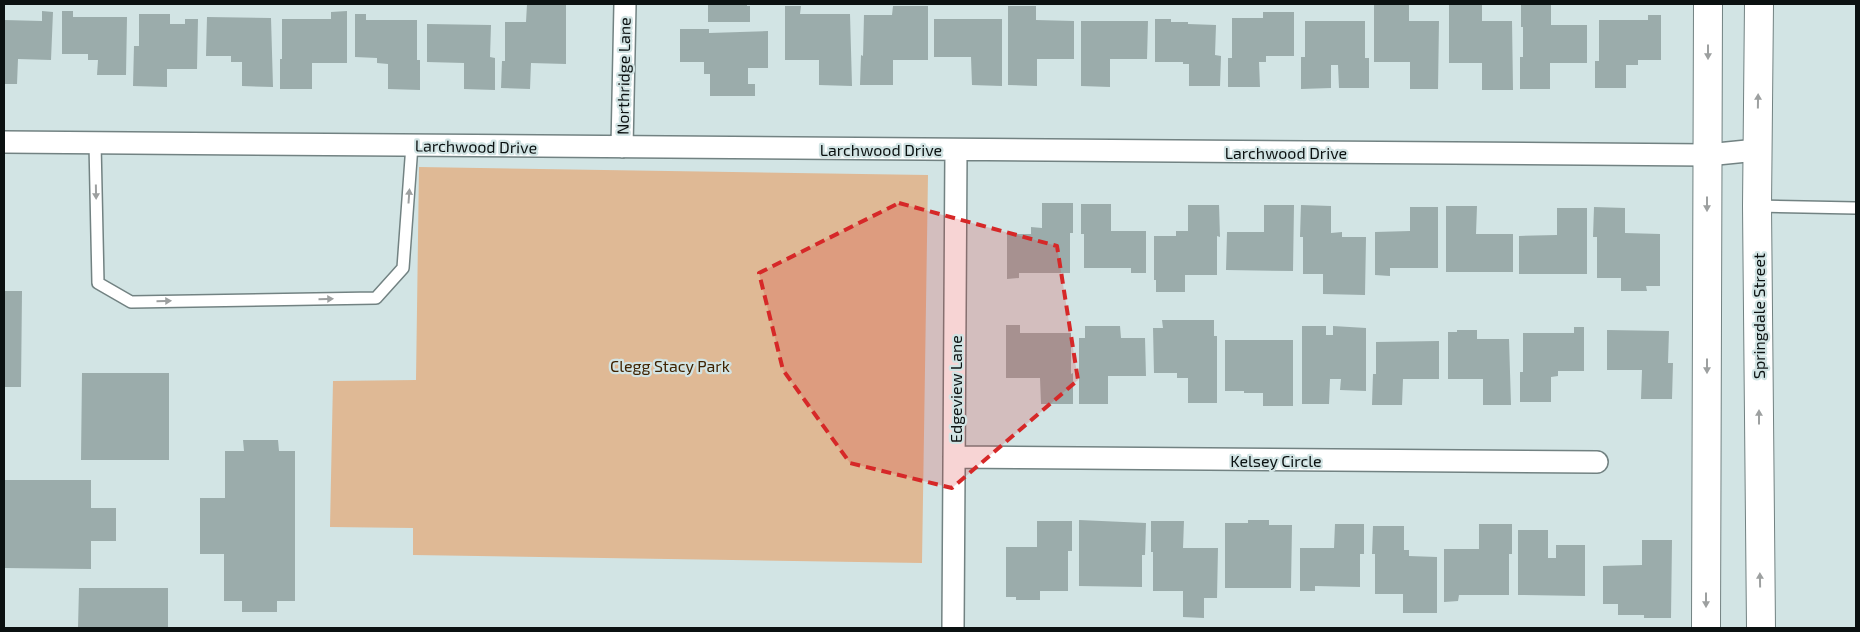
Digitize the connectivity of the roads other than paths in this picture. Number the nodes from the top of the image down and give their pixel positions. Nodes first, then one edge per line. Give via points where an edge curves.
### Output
1 (624, 4) edge
2 (1708, 4) edge
3 (1759, 4) edge
4 (4, 143) edge
5 (95, 143) junction
6 (412, 146) junction
7 (622, 147) junction
8 (956, 150) junction
9 (1757, 150) junction
10 (1707, 155) junction
11 (1757, 206) junction
12 (1856, 208) edge
13 (954, 457) junction
14 (1597, 462) dead end
15 (953, 628) edge
16 (1706, 628) edge
17 (1761, 628) edge

1 - 7 street, Northridge Lane
2 -> 10 main road
9 -> 3 main road, Springdale Street
4 - 5 street, Larchwood Drive
5 - 6 street, Larchwood Drive
5 -> 6 lane via 98,283 131,302 376,298 403,268
6 - 7 street, Larchwood Drive
7 - 8 street, Larchwood Drive
8 - 10 street, Larchwood Drive
8 - 13 street, Edgeview Lane
9 - 10 street, Larchwood Drive
9 - 11 main road, Springdale Street
10 -> 16 main road
11 - 12 lane
17 -> 11 main road, Springdale Street
13 - 14 street, Kelsey Circle
13 - 15 street, Edgeview Lane

